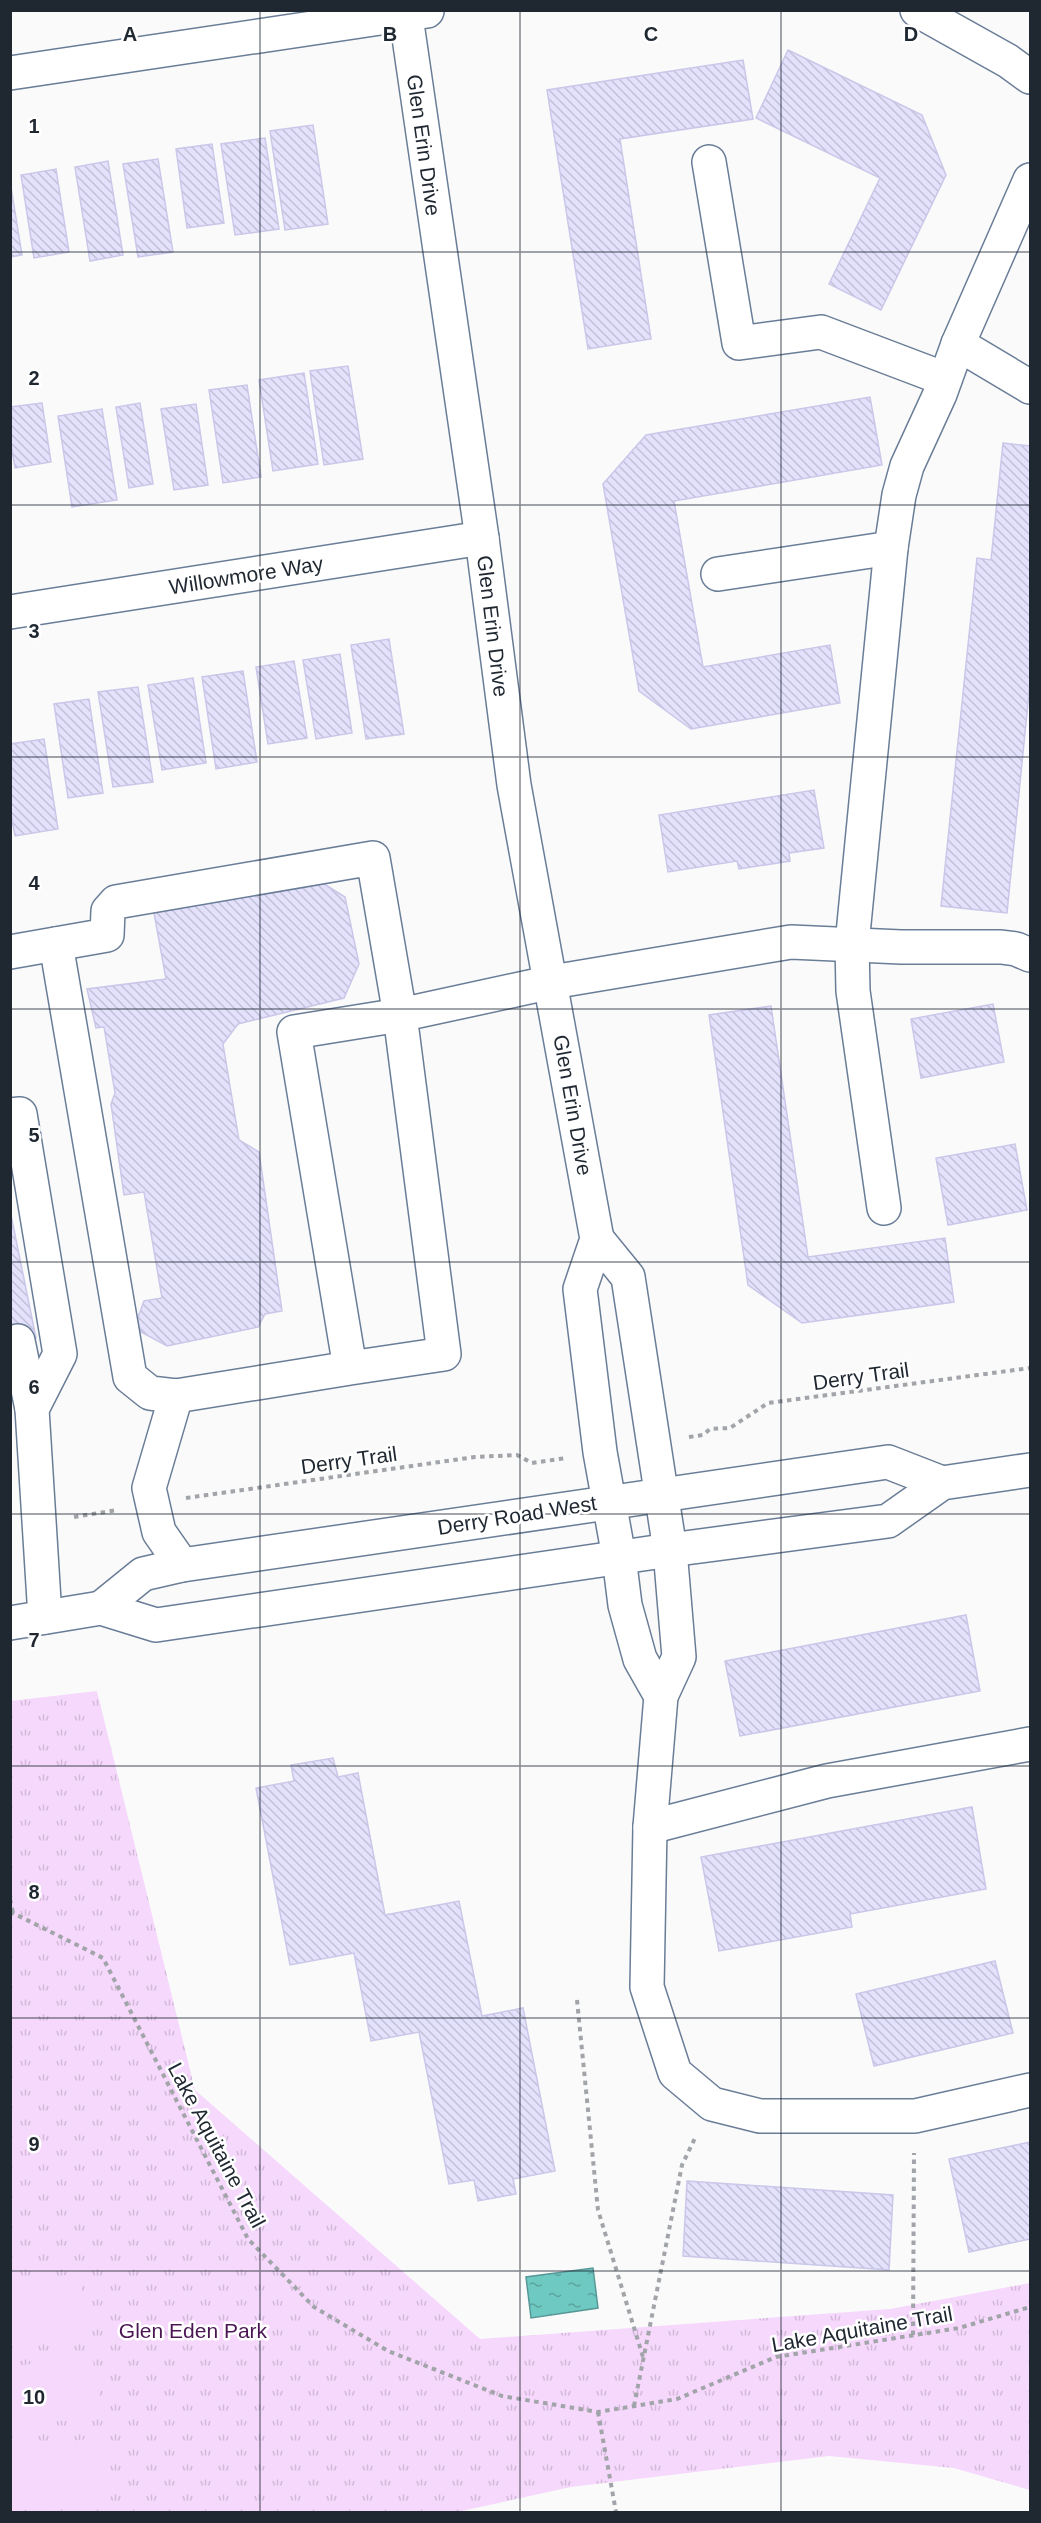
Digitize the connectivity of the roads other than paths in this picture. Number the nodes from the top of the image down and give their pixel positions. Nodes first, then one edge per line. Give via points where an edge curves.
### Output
1 (917, 10) edge
2 (412, 12) edge
3 (10, 73) edge
4 (1030, 77) edge
5 (708, 162) dead end
6 (1030, 180) edge
7 (958, 344) junction
8 (945, 379) junction
9 (1030, 387) edge
10 (482, 538) junction
11 (891, 548) junction
12 (717, 574) dead end
13 (10, 612) edge
14 (56, 944) junction
15 (852, 944) junction
16 (10, 951) edge
17 (1030, 955) edge
18 (552, 982) junction
19 (400, 1015) junction
20 (10, 1115) edge
21 (884, 1208) dead end
22 (597, 1239) junction
23 (18, 1341) dead end
24 (350, 1368) junction
25 (177, 1396) junction
26 (32, 1409) junction
27 (1030, 1470) edge
28 (942, 1483) junction
29 (661, 1494) junction
30 (609, 1501) junction
31 (670, 1550) junction
32 (619, 1557) junction
33 (182, 1565) junction
34 (101, 1608) junction
35 (45, 1617) junction
36 (10, 1623) edge
37 (661, 1696) junction
38 (1030, 1744) edge
39 (650, 1827) junction
40 (1030, 2090) edge

1 - 4 street
2 - 3 street
2 - 10 street, Glen Erin Drive
5 - 8 street via 739,343 821,332
6 - 7 street
7 - 8 street
7 - 9 street
8 - 11 street via 902,480
10 - 13 street, Willowmore Way
10 - 18 street, Glen Erin Drive via 514,785
11 - 12 street
11 - 15 street
14 - 16 street
14 - 19 street via 107,936 108,911 116,902 373,858
14 - 25 street via 130,1377 150,1393
15 - 17 street via 1001,947
15 - 18 street via 791,942
15 - 21 street via 853,991
18 - 19 street
18 - 22 street, Glen Erin Drive
19 - 24 street via 444,1354
19 - 24 street via 294,1032
20 - 26 street via 20,1114 60,1354
22 - 29 street, Glen Erin Drive via 628,1277
22 - 30 street, Glen Erin Drive via 580,1288
23 - 26 street
24 - 25 street
25 - 33 street via 149,1488 159,1532
26 - 35 street
27 - 28 street, Derry Road West
28 - 29 street, Derry Road West via 888,1461
28 - 31 street, Derry Road West via 888,1521
29 - 30 street, Derry Road West
29 - 31 street, Glen Erin Drive
30 - 32 street, Glen Erin Drive
30 - 33 street, Derry Road West
31 - 32 street, Derry Road West
31 - 37 street, Glen Erin Drive via 679,1657
32 - 34 street, Derry Road West via 156,1625
32 - 37 street, Glen Erin Drive via 625,1605 640,1659
33 - 34 street, Derry Road West via 143,1574
34 - 35 street, Derry Road West
35 - 36 street, Derry Road West
37 - 39 street
38 - 39 street via 827,1781
39 - 40 street via 647,1987 675,2073 712,2104 760,2116 915,2116

